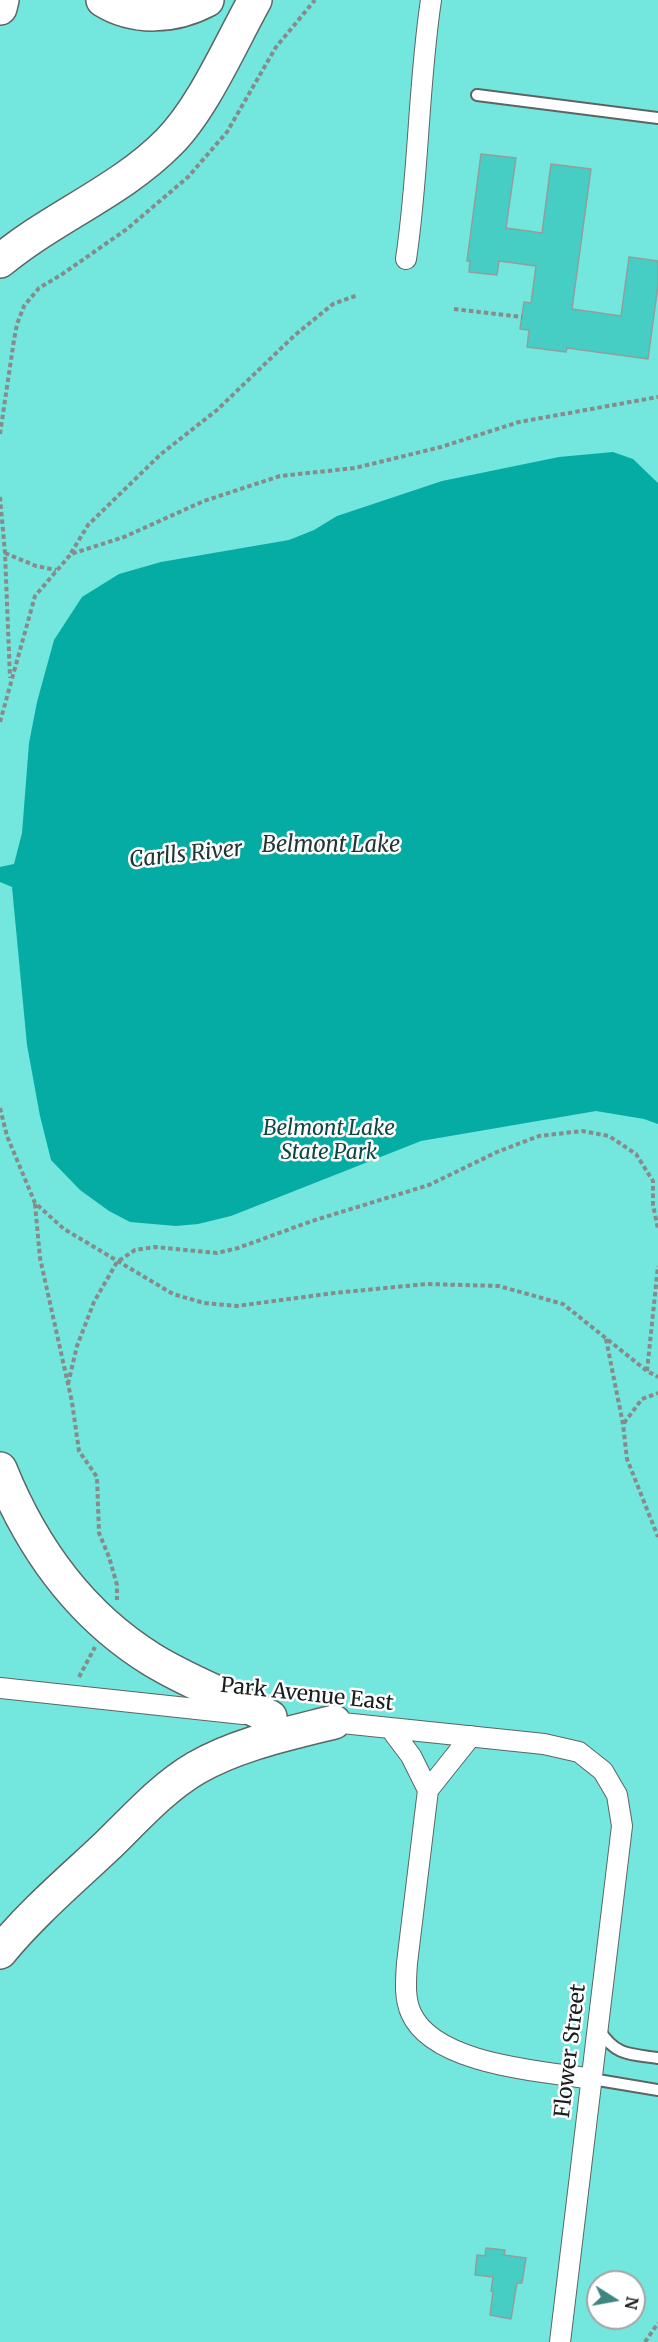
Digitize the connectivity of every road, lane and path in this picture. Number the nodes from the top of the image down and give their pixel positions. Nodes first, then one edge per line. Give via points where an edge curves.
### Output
1 (2, 0) edge
2 (103, 0) edge
3 (207, 0) edge
4 (255, 0) edge
5 (315, 0) edge
6 (431, 0) edge
7 (0, 8) edge
8 (477, 95) dead end
9 (658, 118) edge
10 (406, 259) dead end
11 (0, 261) edge
12 (358, 295) dead end
13 (454, 309) dead end
14 (522, 317) dead end
15 (658, 397) edge
16 (0, 434) edge
17 (0, 497) edge
18 (5, 553) junction
19 (71, 554) junction
20 (57, 570) junction
21 (11, 684) junction
22 (0, 722) edge
23 (0, 1108) edge
24 (653, 1199) junction
25 (658, 1202) edge
26 (35, 1203) junction
27 (658, 1229) edge
28 (117, 1262) junction
29 (658, 1266) edge
30 (606, 1338) junction
31 (647, 1371) junction
32 (658, 1377) edge
33 (68, 1384) junction
34 (658, 1394) edge
35 (623, 1424) junction
36 (0, 1469) edge
37 (658, 1537) edge
38 (117, 1604) dead end
39 (0, 1688) edge
40 (270, 1717) junction
41 (334, 1722) junction
42 (390, 1728) junction
43 (471, 1736) junction
44 (603, 1771) joint
45 (428, 1790) junction
46 (0, 1952) edge
47 (598, 2028) junction
48 (658, 2058) edge
49 (592, 2079) junction
50 (658, 2090) edge
51 (658, 2323) edge
52 (560, 2342) edge
53 (645, 2342) edge

1 - 7 highway
2 - 3 highway via 151,14 185,9
4 - 11 highway via 191,114 170,141 130,175
5 - 16 path via 276,47 227,132 188,177 127,229 39,288 24,306 17,324
6 - 10 street via 422,54
8 - 9 lane
12 - 19 path via 333,304 217,410 161,454 88,525
13 - 14 path
15 - 19 path via 519,422 441,447 355,468 280,476 204,501 124,537
17 - 18 path
18 - 20 path
18 - 21 path
19 - 20 path
20 - 21 path via 35,596
21 - 22 path
23 - 26 path via 7,1136
24 - 25 path
24 - 27 path
24 - 28 path via 653,1181 636,1154 609,1136 582,1131 539,1136 429,1185 238,1248 217,1253 155,1247 135,1250
26 - 28 path via 64,1229
26 - 33 path via 40,1258
28 - 30 path via 173,1294 204,1303 237,1306 427,1284 499,1286 563,1304
28 - 33 path via 94,1302
29 - 31 path
30 - 31 path
30 - 35 path
31 - 32 path
33 - 38 path via 79,1451 97,1478 99,1533 117,1585
34 - 35 path via 642,1400
35 - 37 path via 627,1459
36 - 40 highway via 38,1547 93,1614 152,1659
39 - 40 street, Park Avenue East
40 - 41 street, Park Avenue East
41 - 42 street, Park Avenue East
41 - 46 highway via 248,1745 181,1778
42 - 43 street, Park Avenue East
42 - 45 street via 411,1756
43 - 44 street, Park Avenue East via 579,1752
43 - 45 street
44 - 47 street, Flower Street via 617,1795 622,1826
45 - 49 street via 407,1963 407,2000 416,2024 438,2043 466,2055
47 - 48 lane via 621,2053
47 - 49 street, Flower Street
49 - 50 lane
49 - 52 street, Flower Street
51 - 53 path

